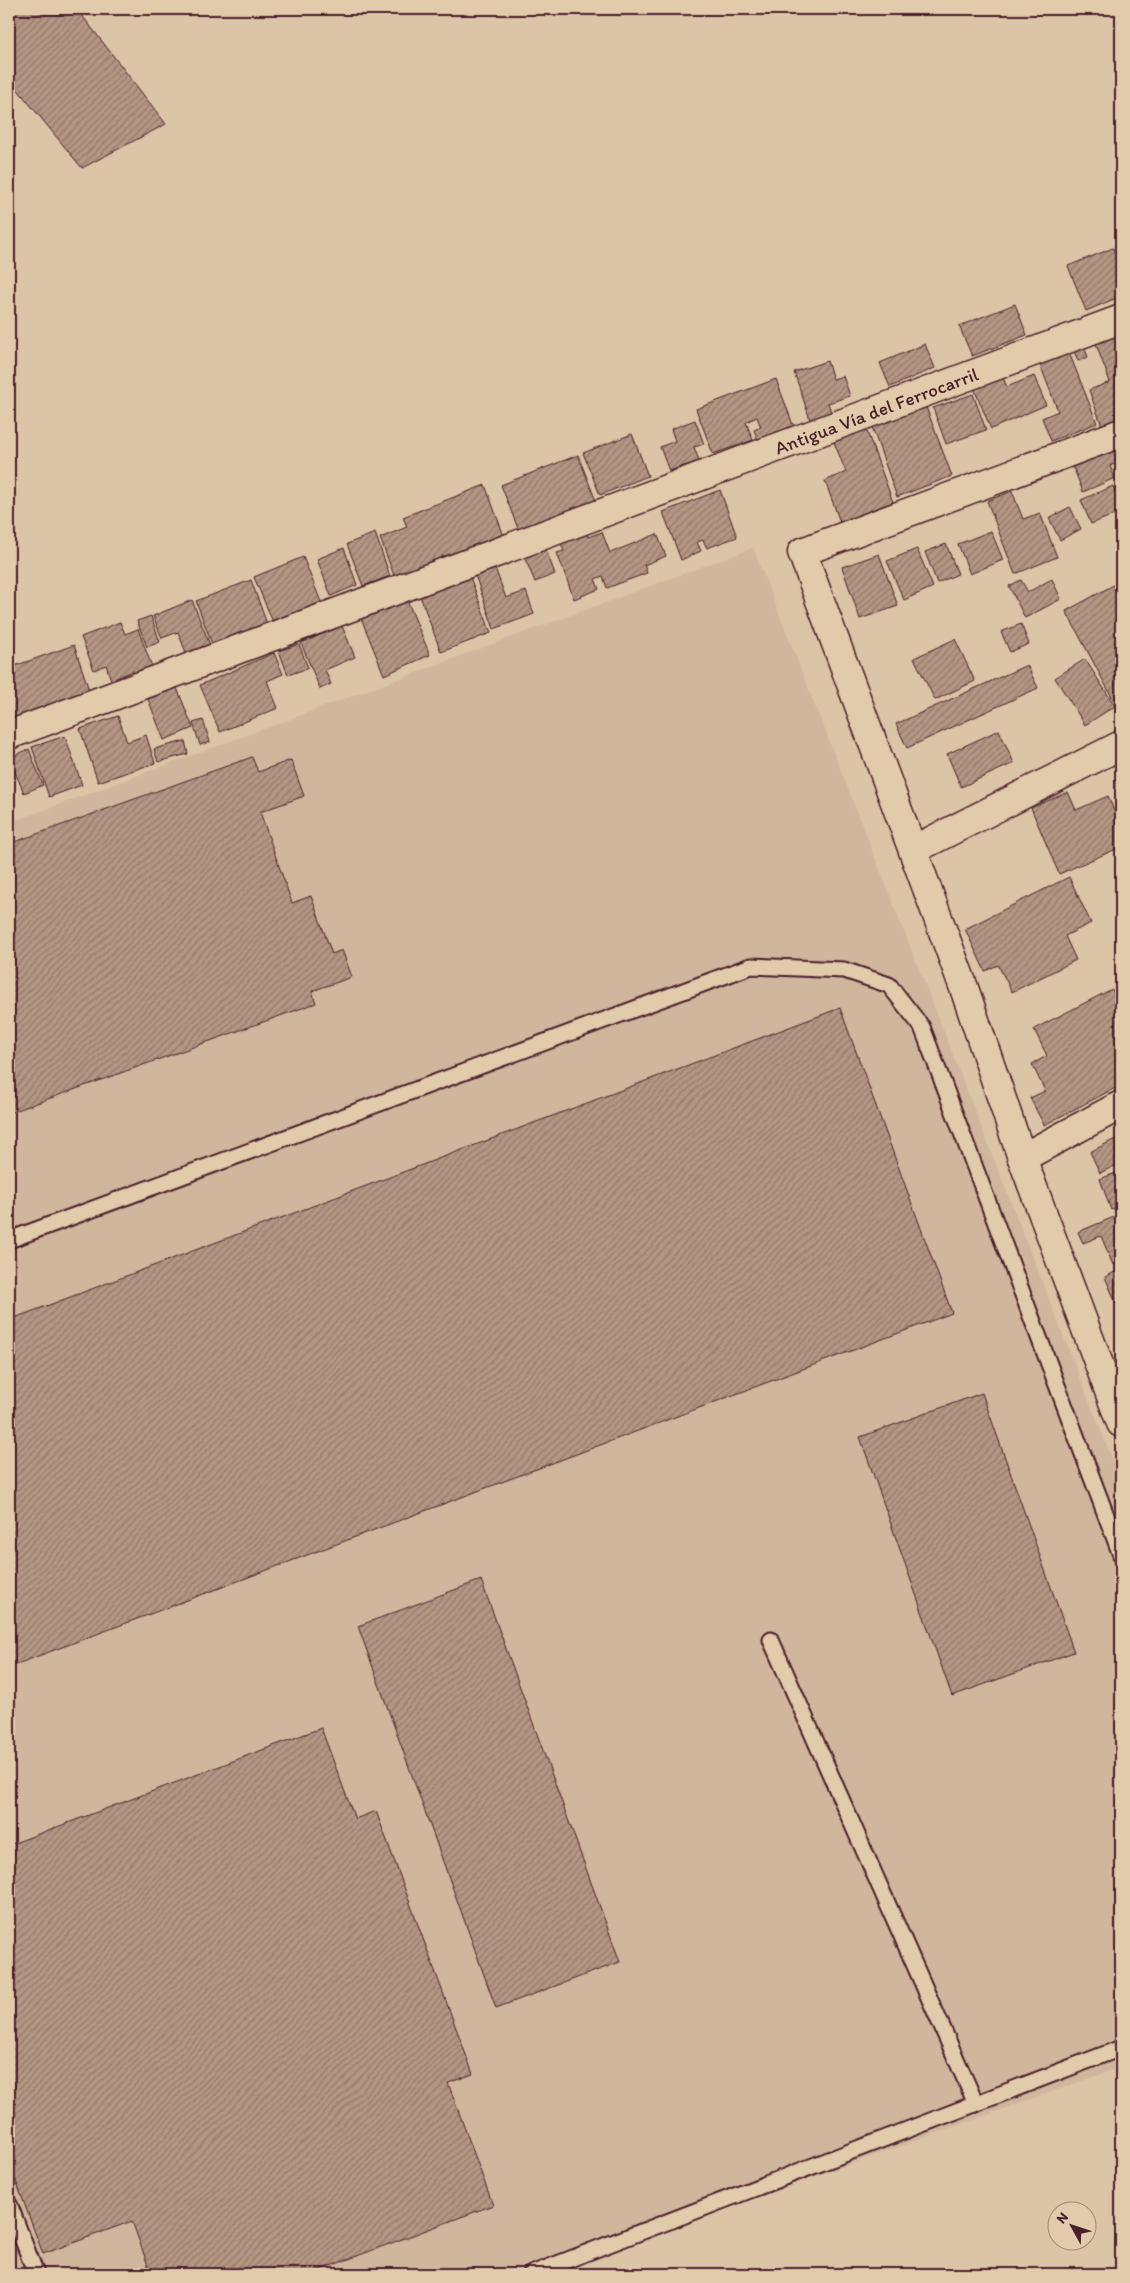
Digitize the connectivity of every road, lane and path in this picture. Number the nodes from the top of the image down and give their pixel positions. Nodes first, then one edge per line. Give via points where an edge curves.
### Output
1 (1121, 319) edge
2 (1121, 433) edge
3 (9, 735) edge
4 (1121, 745) edge
5 (913, 850) junction
6 (1121, 1105) edge
7 (1022, 1158) junction
8 (9, 1240) edge
9 (1121, 1423) edge
10 (1121, 1555) edge
11 (771, 1640) dead end
12 (1121, 2048) edge
13 (976, 2104) junction
14 (9, 2204) edge
15 (36, 2274) edge
16 (531, 2274) edge

1 - 3 street, Antigua Vía del Ferrocarril
2 - 5 street via 802,552
4 - 5 street
5 - 7 street
6 - 7 street
7 - 9 street
8 - 10 lane via 751,966 844,970 889,986 922,1026
11 - 13 lane
12 - 13 lane
13 - 16 lane
14 - 15 lane

